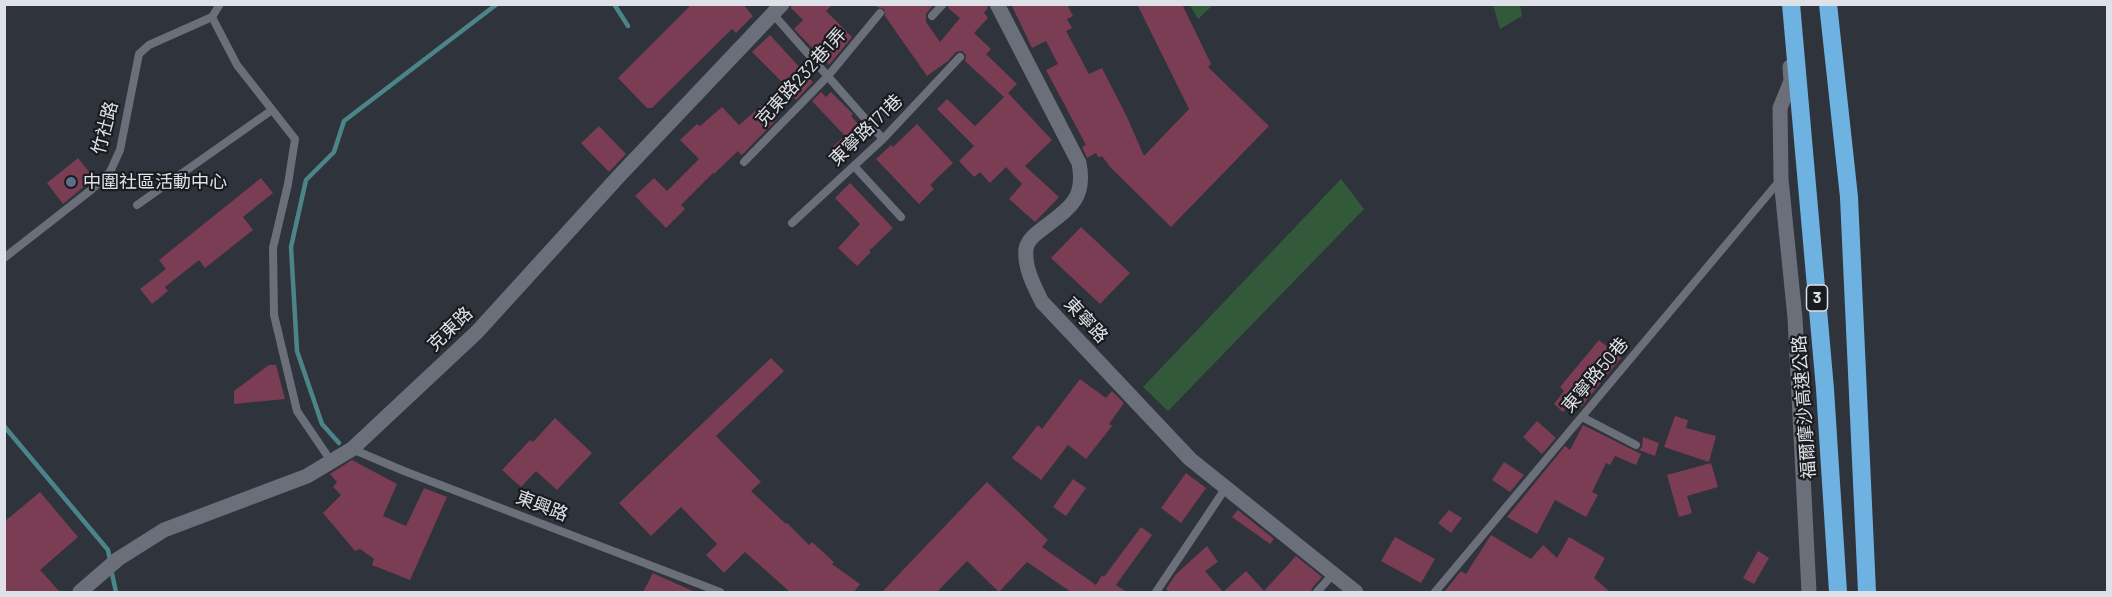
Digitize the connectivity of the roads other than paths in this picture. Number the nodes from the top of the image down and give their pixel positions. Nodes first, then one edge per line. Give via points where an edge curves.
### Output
1 (220, 4) edge
2 (943, 4) edge
3 (998, 4) edge
4 (1782, 4) edge
5 (1791, 4) edge
6 (1828, 4) edge
7 (777, 9) edge
8 (880, 13) dead end
9 (932, 16) dead end
10 (212, 17) junction
11 (960, 57) dead end
12 (828, 76) junction
13 (272, 110) junction
14 (883, 139) junction
15 (744, 162) dead end
16 (854, 166) junction
17 (1780, 179) junction
18 (137, 205) dead end
19 (901, 217) dead end
20 (792, 223) dead end
21 (4, 258) edge
22 (1582, 417) junction
23 (1636, 445) dead end
24 (352, 449) junction
25 (331, 461) junction
26 (1225, 489) junction
27 (1333, 574) junction
28 (80, 592) edge
29 (720, 592) edge
30 (1156, 592) edge
31 (1317, 592) edge
32 (1356, 592) edge
33 (1435, 592) edge
34 (1809, 592) edge
35 (1838, 592) edge
36 (1867, 592) edge

1 - 10 lane
2 - 9 lane
3 - 26 street, 東寧路 via 1079,163 1082,176 1081,190 1074,202 1028,242 1031,280 1042,302 1190,459
4 - 17 street via 1791,81 1780,108
5 - 35 highway, 福爾摩沙高速公路 / 3 via 1825,389
6 - 36 highway, 3 via 1849,197
7 - 12 lane
7 - 24 street, 克東路 via 477,332
8 - 12 lane, 克東路232巷1弄
10 - 13 lane via 237,65
10 - 21 lane, 竹社路 via 143,49 120,150 110,172
11 - 14 lane, 東寧路171巷
12 - 14 lane
12 - 15 lane, 克東路232巷1弄
13 - 18 lane
13 - 25 lane via 295,139 273,248 274,315 297,411
14 - 16 lane, 東寧路171巷
16 - 19 lane
16 - 20 lane, 東寧路171巷
17 - 22 lane, 東寧路50巷
17 - 34 street via 1795,318
22 - 23 lane
22 - 33 lane, 東寧路50巷
24 - 25 street, 克東路
24 - 29 lane, 東興路
25 - 28 street, 克東路 via 307,476 164,531 118,559
26 - 27 street, 東寧路
26 - 30 lane
27 - 31 lane
27 - 32 street, 東寧路

